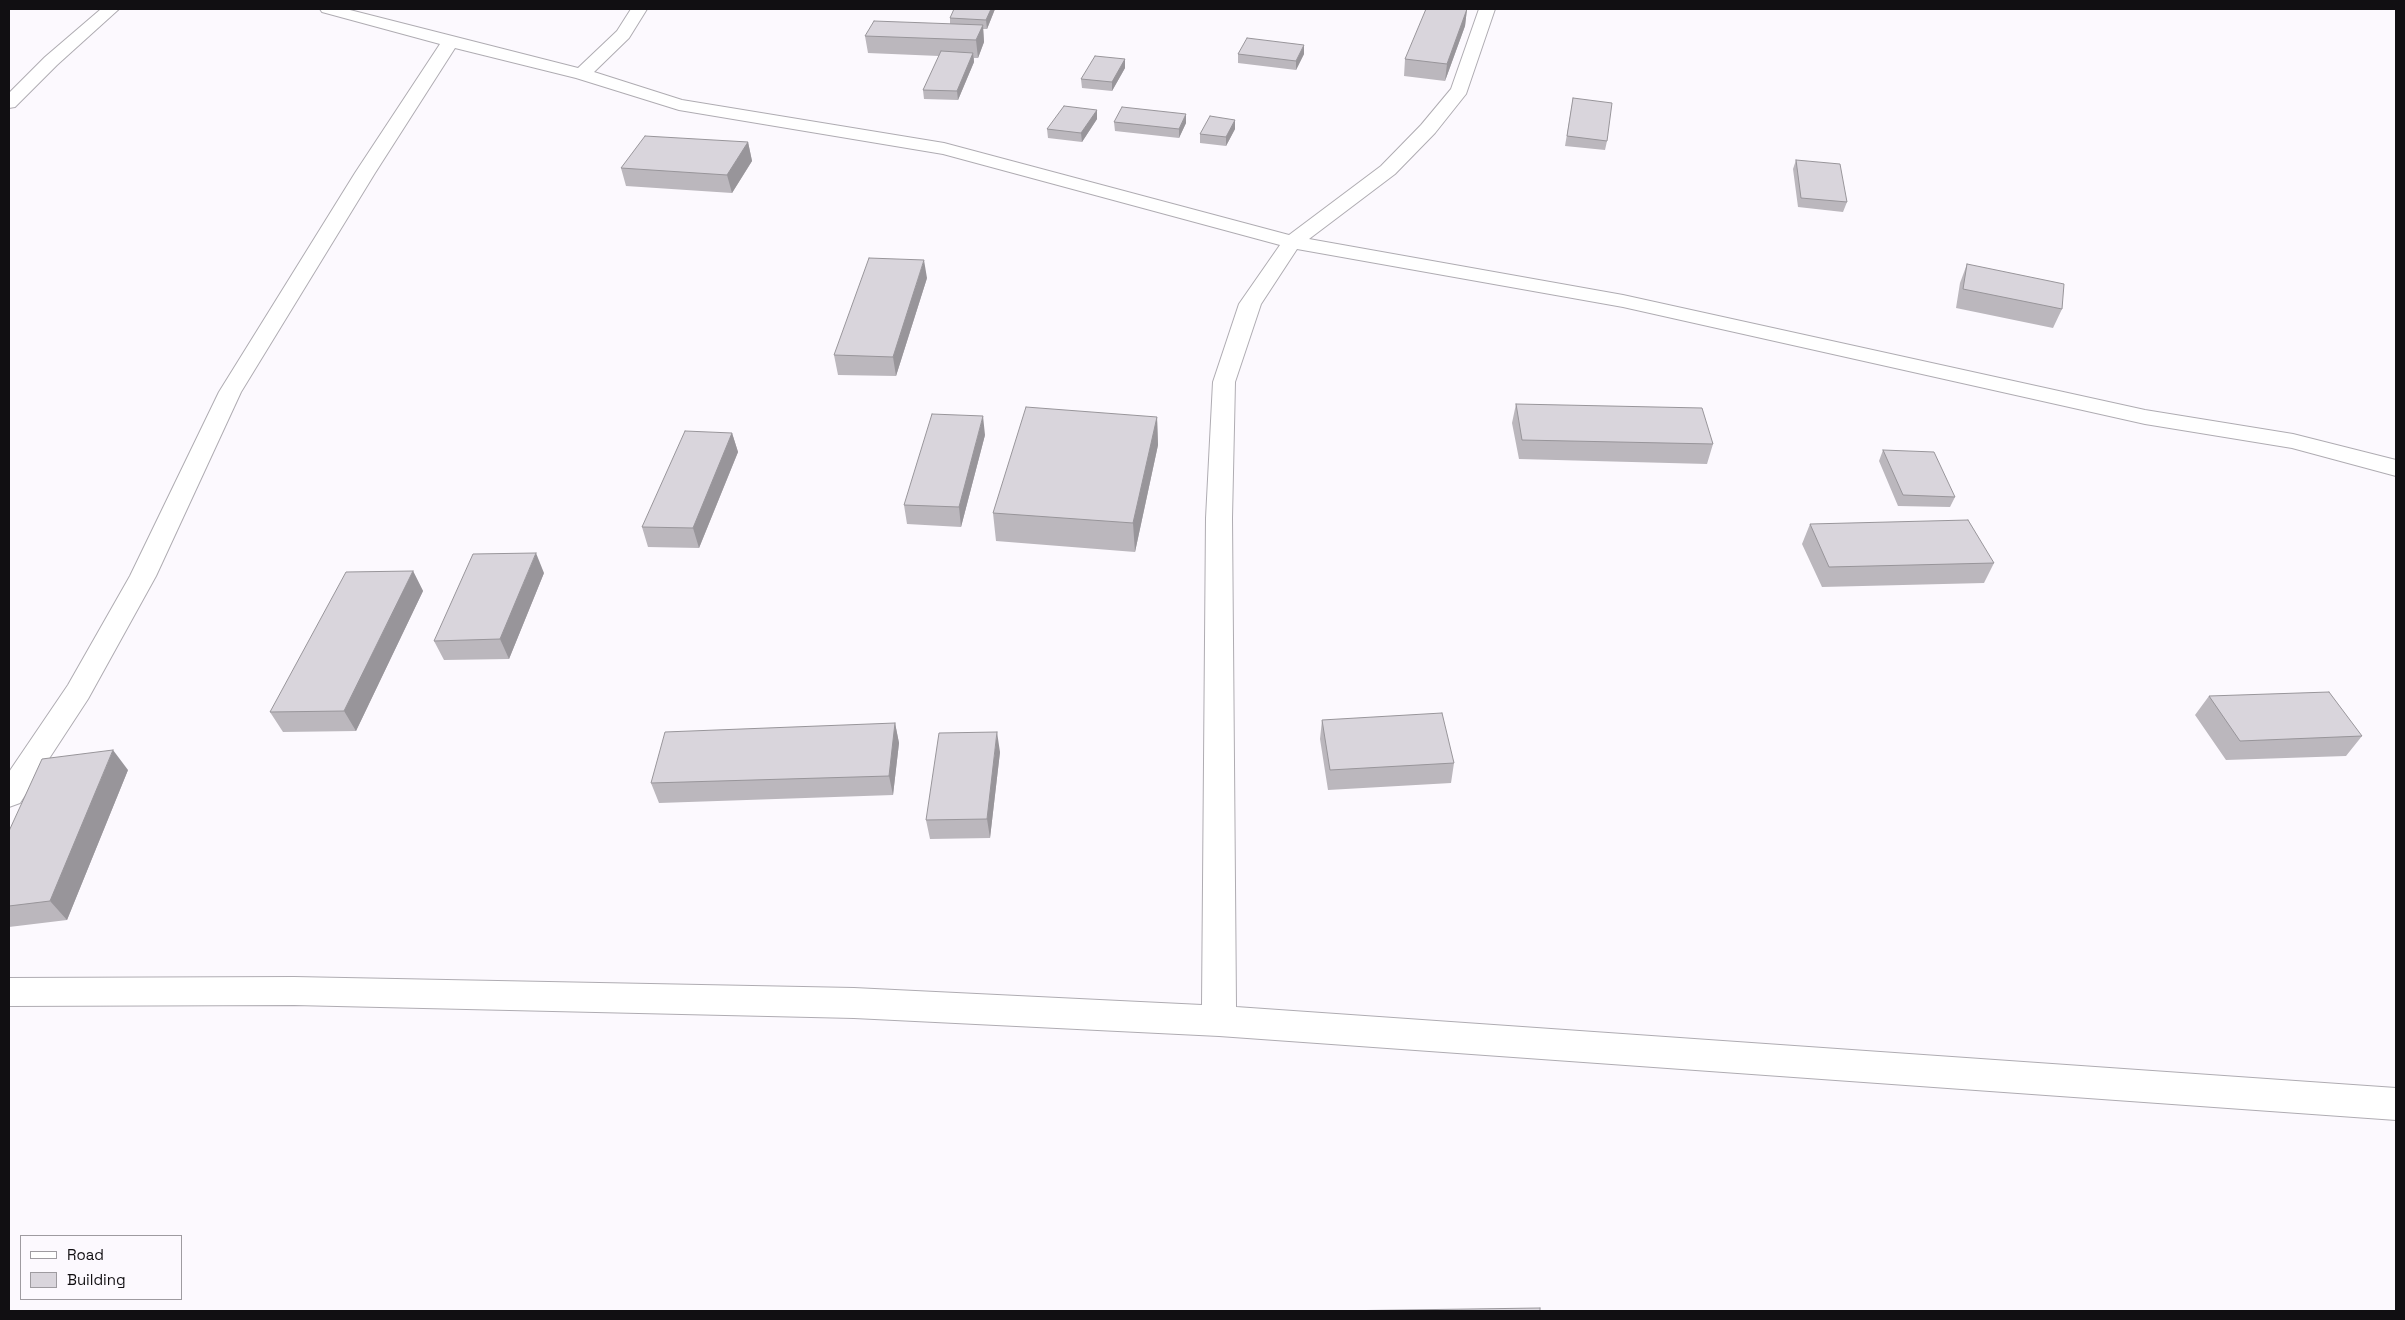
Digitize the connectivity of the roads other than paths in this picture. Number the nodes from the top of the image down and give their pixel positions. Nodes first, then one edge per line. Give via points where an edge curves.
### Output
1 (112, 9) edge
2 (328, 9) edge
3 (639, 9) edge
4 (1487, 9) edge
5 (450, 42) junction
6 (582, 74) junction
7 (9, 103) edge
8 (1292, 242) junction
9 (2396, 468) edge
10 (9, 795) edge
11 (9, 992) edge
12 (1219, 1021) junction
13 (2396, 1104) edge

1 - 7 street via 51,60
2 - 5 street
3 - 6 street via 624,34
4 - 8 street via 1460,90 1428,129 1388,170
5 - 6 street
5 - 10 street via 230,392 143,576 78,692
6 - 8 street via 679,105 944,149
8 - 9 street via 1623,301 2145,417 2293,441
8 - 12 street via 1250,304 1224,382 1219,518
11 - 12 street via 294,991 844,1003
12 - 13 street

